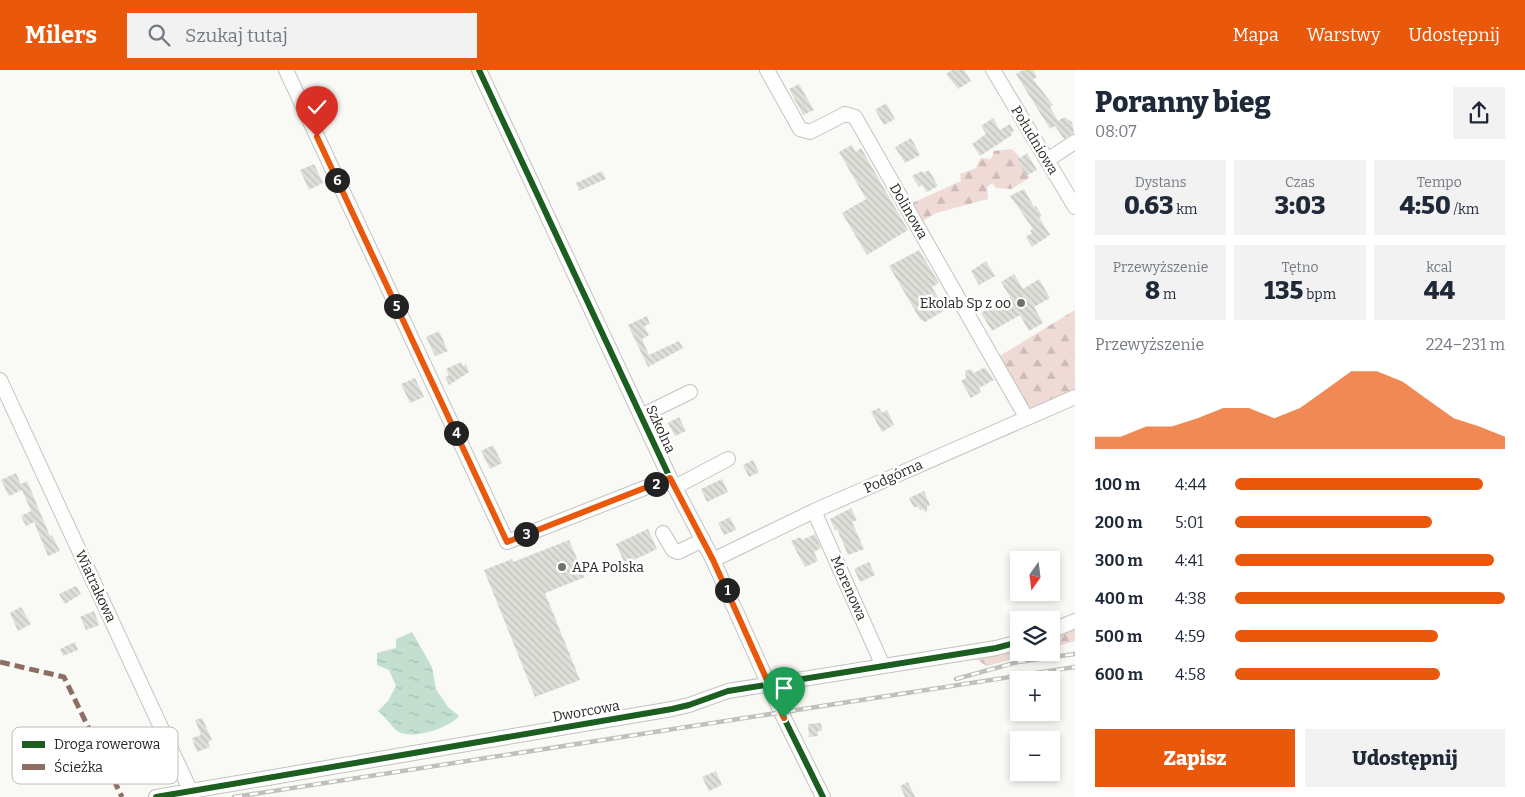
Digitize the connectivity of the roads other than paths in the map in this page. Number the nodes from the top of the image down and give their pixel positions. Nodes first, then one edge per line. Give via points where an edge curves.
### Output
1 (286, 70) edge
2 (478, 70) edge
3 (767, 70) edge
4 (995, 71) edge
5 (1075, 142) edge
6 (1047, 160) junction
7 (1075, 208) edge
8 (0, 380) edge
9 (690, 392) dead end
10 (1075, 397) edge
11 (641, 416) junction
12 (1026, 417) junction
13 (728, 459) dead end
14 (672, 482) junction
15 (814, 511) junction
16 (663, 533) dead end
17 (703, 540) junction
18 (713, 560) junction
19 (1075, 621) edge
20 (1060, 627) edge
21 (1010, 644) edge
22 (883, 666) junction
23 (770, 685) junction
24 (161, 727) edge
25 (178, 764) edge
26 (191, 792) junction
27 (156, 797) edge
28 (823, 797) edge

1 - 14 street via 507,542
2 - 11 street, Szkolna
3 - 12 street, Dolinowa via 800,129 810,132 845,114 855,117
4 - 6 street, Południowa
5 - 6 street
6 - 7 street, Południowa
8 - 24 street, Wiatrakowa
9 - 11 street
10 - 12 street, Podgórna
11 - 14 street, Szkolna
12 - 15 street, Podgórna
13 - 14 street
14 - 17 street, Szkolna
15 - 18 street, Podgórna
15 - 22 street, Morenowa
16 - 17 street via 673,550 678,552
17 - 18 street, Szkolna
18 - 23 street, Szkolna
19 - 20 street
21 - 22 street, Dworcowa
22 - 23 street, Dworcowa
23 - 26 street, Dworcowa via 728,691 689,706
23 - 28 street, Szkolna
25 - 26 street, Wiatrakowa
26 - 27 street, Dworcowa

